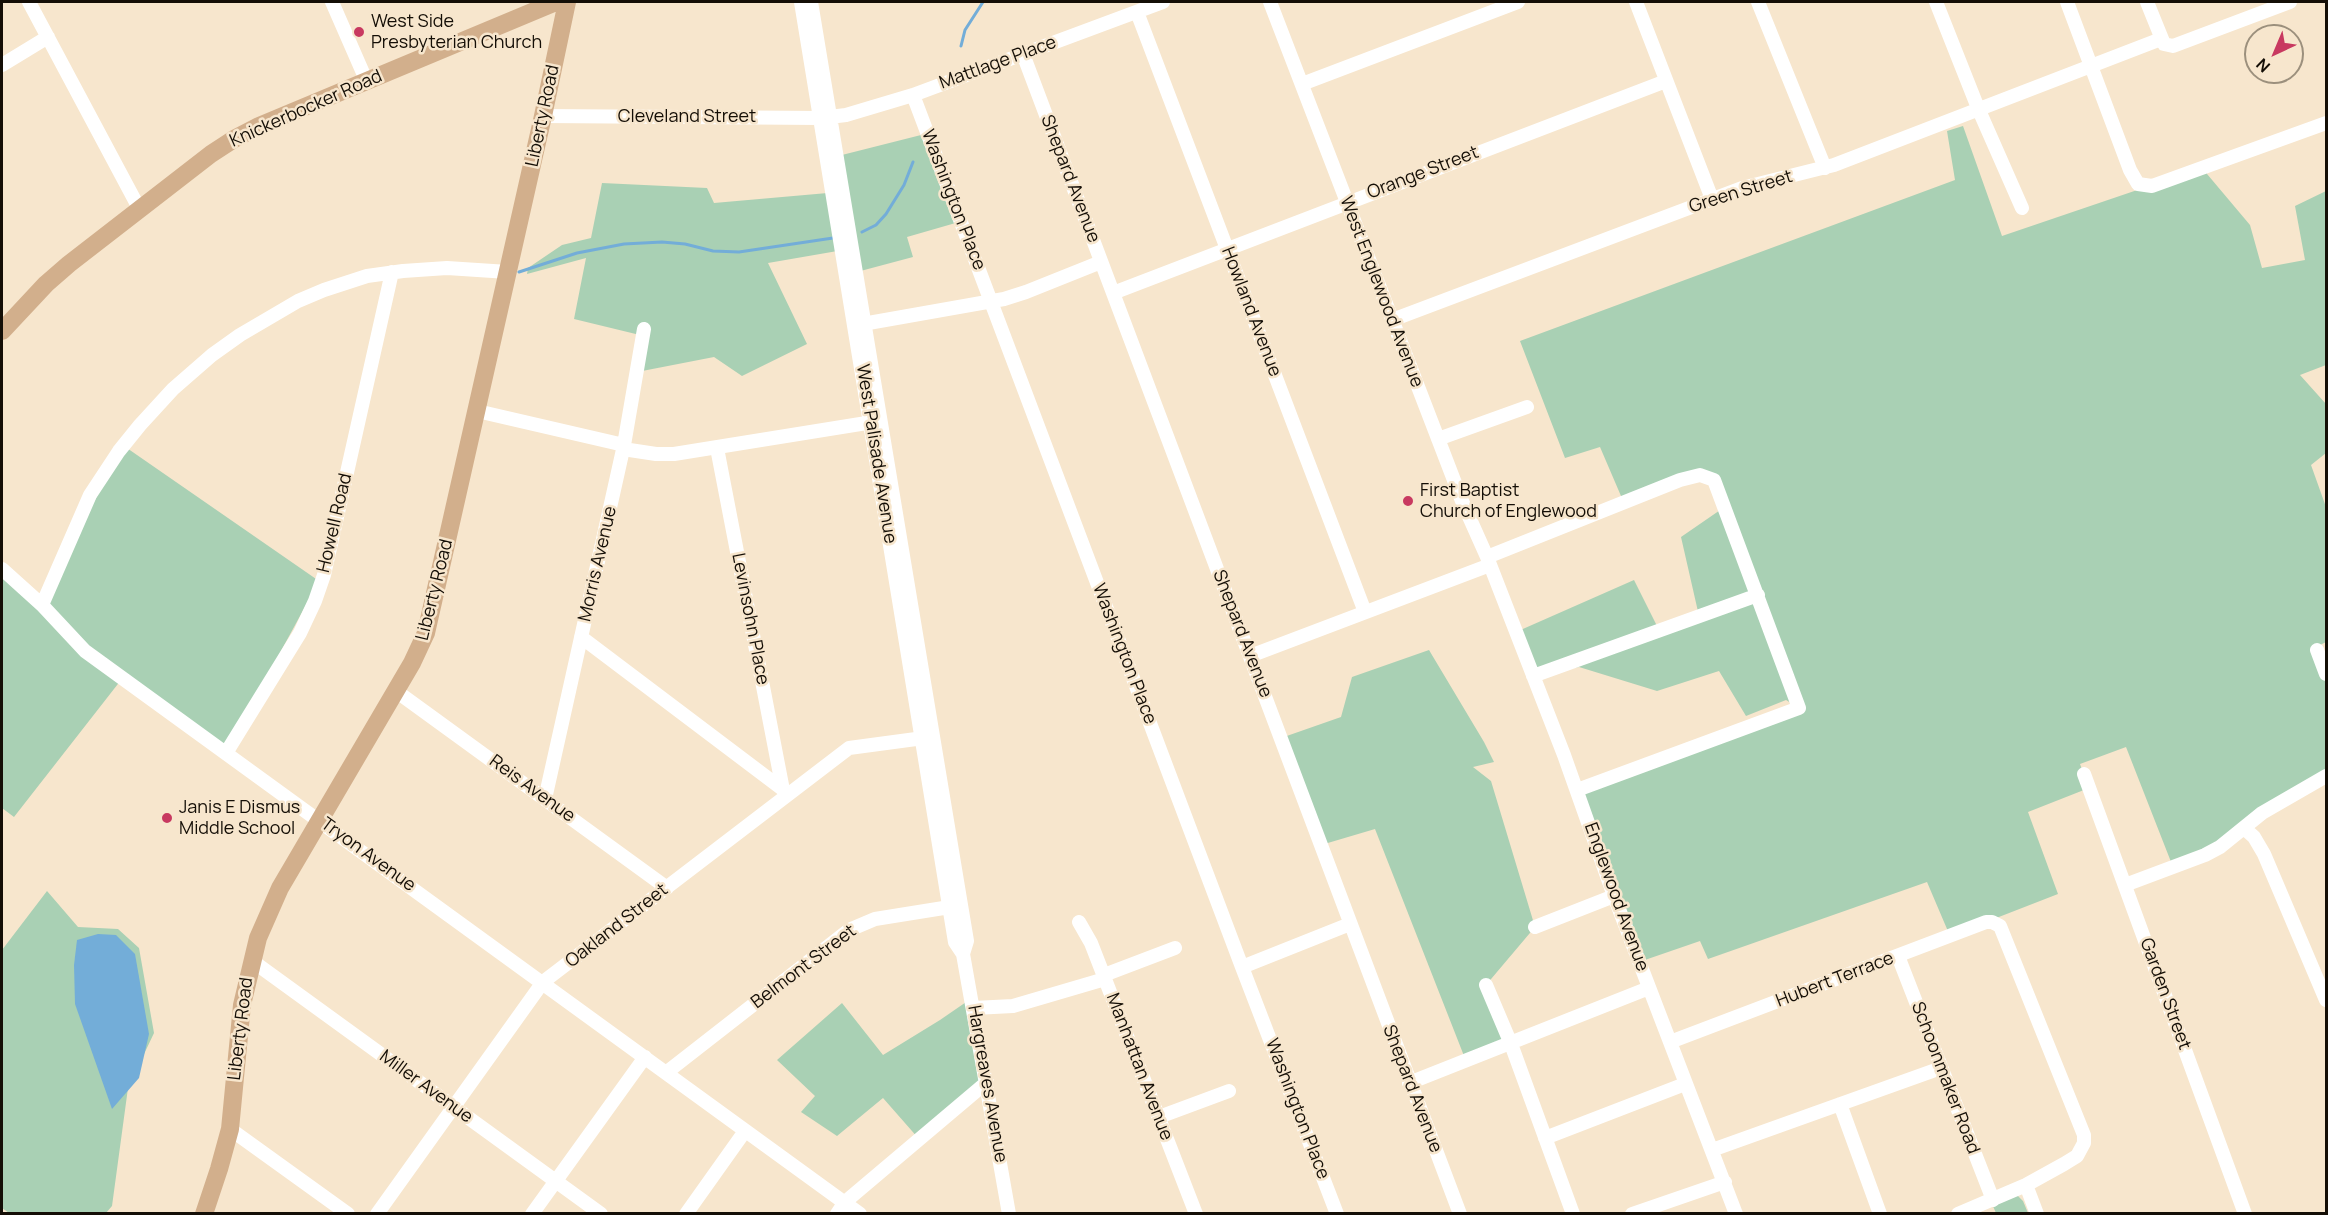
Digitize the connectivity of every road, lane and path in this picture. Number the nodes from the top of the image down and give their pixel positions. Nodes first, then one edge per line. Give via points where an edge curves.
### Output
1 (29, 2) edge
2 (332, 2) edge
3 (556, 2) edge
4 (567, 2) edge
5 (801, 2) edge
6 (811, 2) edge
7 (1163, 2) edge
8 (1270, 2) edge
9 (1518, 2) edge
10 (1636, 2) edge
11 (1758, 2) edge
12 (1936, 2) edge
13 (2067, 2) edge
14 (2148, 2) edge
15 (2290, 2) edge
16 (2270, 5) edge
17 (1137, 12) junction
18 (48, 37) junction
19 (2161, 39) junction
20 (1023, 54) junction
21 (2, 65) edge
22 (2091, 65) junction
23 (1666, 81) junction
24 (367, 82) junction
25 (1302, 84) junction
26 (913, 94) junction
27 (1978, 108) junction
28 (543, 116) junction
29 (826, 117) junction
30 (2326, 123) edge
31 (1825, 168) junction
32 (1712, 199) junction
33 (1347, 202) junction
34 (2022, 208) dead end
35 (140, 210) junction
36 (1227, 249) junction
37 (1101, 262) junction
38 (392, 272) junction
39 (508, 272) junction
40 (1113, 293) junction
41 (991, 302) junction
42 (1392, 320) junction
43 (860, 325) junction
44 (644, 329) dead end
45 (2, 332) edge
46 (1527, 407) dead end
47 (477, 411) junction
48 (876, 422) junction
49 (1438, 439) junction
50 (624, 447) junction
51 (717, 448) junction
52 (1488, 561) junction
53 (2, 569) edge
54 (1496, 580) joint
55 (1758, 595) junction
56 (42, 605) junction
57 (1365, 612) junction
58 (581, 637) junction
59 (2318, 650) dead end
60 (1250, 656) junction
61 (2326, 674) edge
62 (1533, 676) junction
63 (396, 690) junction
64 (928, 737) junction
65 (226, 753) junction
66 (2084, 774) dead end
67 (2326, 776) edge
68 (1577, 790) junction
69 (786, 792) junction
70 (545, 799) junction
71 (320, 820) junction
72 (2244, 828) junction
73 (2125, 885) junction
74 (667, 888) junction
75 (1614, 896) junction
76 (956, 906) junction
77 (1079, 922) dead end
78 (1350, 924) junction
79 (1535, 927) dead end
80 (1175, 948) dead end
81 (1898, 956) junction
82 (251, 960) junction
83 (1242, 968) junction
84 (1105, 977) junction
85 (543, 982) junction
86 (1486, 985) dead end
87 (1649, 988) junction
88 (2326, 1000) edge
89 (974, 1008) junction
90 (1670, 1041) junction
91 (1511, 1044) junction
92 (645, 1057) junction
93 (1941, 1068) junction
94 (667, 1072) junction
95 (987, 1082) junction
96 (1409, 1083) junction
97 (1685, 1084) junction
98 (1229, 1091) dead end
99 (1840, 1104) junction
100 (454, 1107) junction
101 (1159, 1118) junction
102 (230, 1129) junction
103 (745, 1131) junction
104 (1545, 1138) junction
105 (1712, 1150) junction
106 (555, 1181) junction
107 (1725, 1182) junction
108 (2026, 1185) junction
109 (1993, 1200) junction
110 (841, 1208) edge
111 (1337, 1213) edge
112 (204, 1214) edge
113 (348, 1214) edge
114 (377, 1214) edge
115 (532, 1214) edge
116 (601, 1214) edge
117 (686, 1214) edge
118 (860, 1214) edge
119 (1009, 1214) edge
120 (1196, 1214) edge
121 (1460, 1214) edge
122 (1573, 1214) edge
123 (1632, 1214) edge
124 (1736, 1214) edge
125 (1880, 1214) edge
126 (1958, 1214) edge
127 (2037, 1214) edge
128 (2245, 1214) edge

1 - 18 street
2 - 24 street
3 - 24 main road, Knickerbocker Road
4 - 28 main road, Liberty Road
5 - 29 street, West Palisade Avenue
6 - 29 street, West Palisade Avenue
7 - 17 street, Mattlage Place
8 - 25 street, West Englewood Avenue
9 - 25 street
10 - 23 street
11 - 31 street
12 - 27 street
13 - 22 street
14 - 19 street
15 - 16 street
16 - 19 street via 2173,46
17 - 20 street, Mattlage Place
17 - 36 street, Howland Avenue
18 - 21 street
18 - 35 street
19 - 22 street, Green Street
20 - 26 street, Mattlage Place
20 - 37 street, Shepard Avenue
22 - 27 street, Green Street
22 - 30 street via 2133,179 2149,187
23 - 32 street
23 - 33 street, Orange Street
24 - 35 main road, Knickerbocker Road via 234,139
25 - 33 street, West Englewood Avenue
26 - 29 street, Mattlage Place via 846,116
26 - 41 street, Washington Place
27 - 31 street, Green Street
27 - 34 street
28 - 29 street, Cleveland Street
28 - 39 main road, Liberty Road
29 - 43 street, West Palisade Avenue
31 - 32 street, Green Street via 1754,184
32 - 42 street, Green Street
33 - 36 street, Orange Street
33 - 42 street, West Englewood Avenue
35 - 45 main road, Knickerbocker Road via 61,270
36 - 40 street, Orange Street
36 - 57 street, Howland Avenue
37 - 40 street, Shepard Avenue
37 - 41 street
38 - 39 street via 447,268
38 - 56 street via 348,281 298,301 240,335 187,376 140,425 100,479
38 - 65 street, Howell Road via 324,575 300,633
39 - 47 main road, Liberty Road
40 - 60 street, Shepard Avenue
41 - 43 street
41 - 83 street, Washington Place
42 - 49 street, West Englewood Avenue
43 - 48 street, West Palisade Avenue
44 - 50 street, Morris Avenue
46 - 49 street
47 - 50 street
47 - 63 main road, Liberty Road via 426,633
48 - 51 street
48 - 64 street, West Palisade Avenue
49 - 52 street, West Englewood Avenue
50 - 51 street via 656,454
50 - 58 street, Morris Avenue
51 - 69 street, Levinsohn Place
52 - 54 street, West Englewood Avenue
52 - 55 street via 1700,475 1714,480
52 - 57 street
53 - 56 street, Tryon Avenue
54 - 62 street, Englewood Avenue
55 - 62 street
55 - 68 street via 1799,708
56 - 65 street, Tryon Avenue via 85,651
57 - 60 street
58 - 69 street
58 - 70 street, Morris Avenue
59 - 61 street
60 - 78 street, Shepard Avenue
62 - 68 street, Englewood Avenue
63 - 70 street, Reis Avenue
63 - 71 main road, Liberty Road
64 - 69 street, Oakland Street via 849,748
64 - 76 street, West Palisade Avenue
65 - 71 street, Tryon Avenue
66 - 73 street, Garden Street
67 - 72 street via 2262,813
68 - 75 street, Englewood Avenue
69 - 74 street, Oakland Street
70 - 74 street, Reis Avenue
71 - 82 main road, Liberty Road via 280,888
71 - 85 street, Tryon Avenue
72 - 73 street via 2205,855
72 - 88 street via 2264,854
73 - 128 street, Garden Street
74 - 85 street, Oakland Street
75 - 79 street
75 - 87 street, Englewood Avenue
76 - 89 street, Hargreaves Avenue via 967,941 963,954
76 - 94 street, Belmont Street via 875,920 849,930
77 - 84 street, Manhattan Avenue
78 - 83 street
78 - 96 street, Shepard Avenue
80 - 84 street
81 - 90 street, Hubert Terrace
81 - 93 street, Schoonmaker Road
81 - 108 street, Hubert Terrace via 1986,922 2000,926 2084,1135 2077,1155
82 - 100 street, Miller Avenue
82 - 102 main road, Liberty Road via 242,1005
83 - 111 street, Washington Place
84 - 89 street via 1013,1006
84 - 101 street, Manhattan Avenue
85 - 92 street, Tryon Avenue
85 - 100 street, Oakland Street
86 - 91 street
87 - 90 street, Englewood Avenue
87 - 91 street
89 - 95 street, Hargreaves Avenue
90 - 97 street, Englewood Avenue
91 - 96 street
91 - 104 street
92 - 94 street, Tryon Avenue
92 - 106 street
93 - 99 street
93 - 109 street, Schoonmaker Road
94 - 103 street, Tryon Avenue
95 - 110 street
95 - 119 street, Hargreaves Avenue
96 - 121 street, Shepard Avenue
97 - 104 street
97 - 105 street, Englewood Avenue
98 - 101 street
99 - 105 street
99 - 125 street
100 - 106 street, Miller Avenue
100 - 114 street, Oakland Street
101 - 120 street, Manhattan Avenue
102 - 112 main road, Liberty Road
102 - 113 street
103 - 110 street, Tryon Avenue
103 - 117 street
104 - 122 street
105 - 107 street, Englewood Avenue
106 - 115 street
106 - 116 street, Miller Avenue
107 - 123 street
107 - 124 street, Englewood Avenue
108 - 109 street
108 - 127 street
109 - 126 street
110 - 118 street, Tryon Avenue

